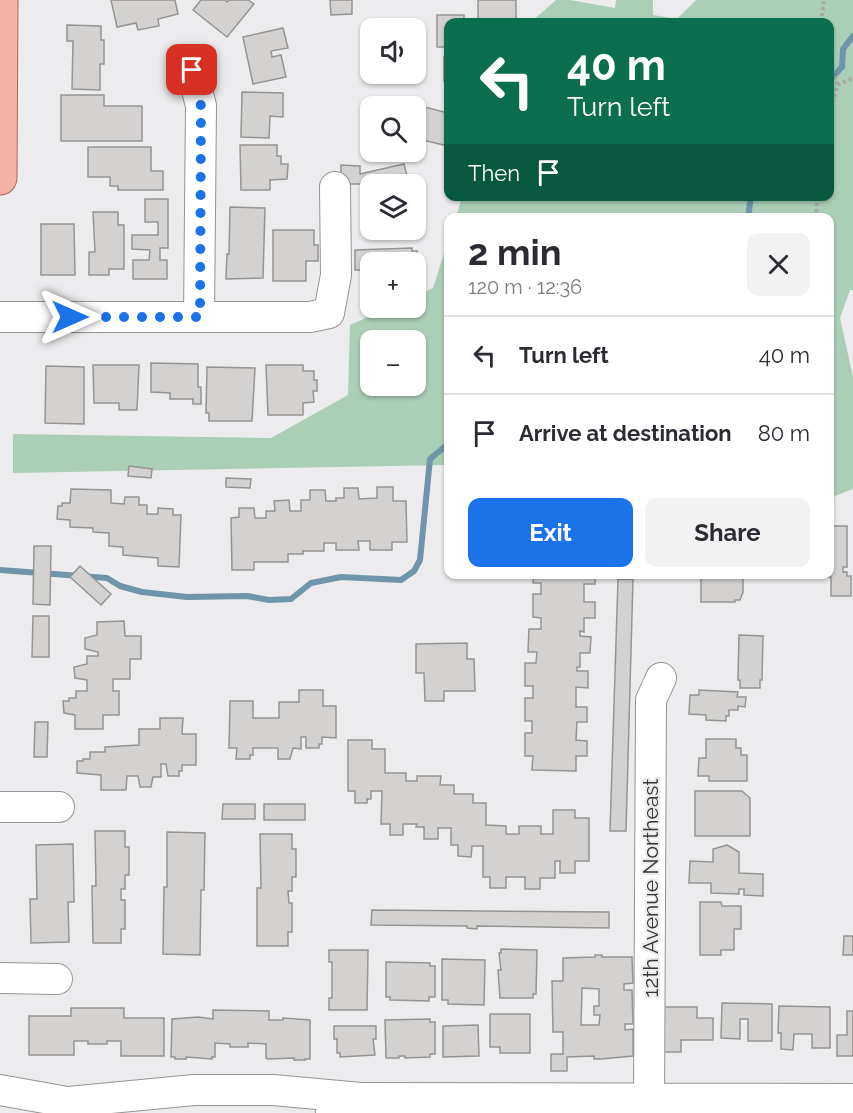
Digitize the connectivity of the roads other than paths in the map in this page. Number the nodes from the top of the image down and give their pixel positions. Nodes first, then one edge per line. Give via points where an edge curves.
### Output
1 (1, 0) edge
2 (192, 70) dead end
3 (0, 178) edge
4 (335, 187) dead end
5 (0, 317) edge
6 (200, 317) junction
7 (661, 678) dead end
8 (0, 807) edge
9 (59, 807) dead end
10 (0, 978) edge
11 (57, 979) dead end
12 (0, 1090) edge
13 (364, 1098) junction
14 (853, 1099) edge
15 (649, 1100) junction
16 (69, 1102) junction
17 (130, 1113) edge
18 (331, 1113) edge

1 - 3 main road
2 - 6 street via 201,106
4 - 6 street via 336,275 328,313 310,317
5 - 6 street
7 - 15 street, 12th Avenue Northeast via 651,700
8 - 9 street
10 - 11 street
12 - 16 street
13 - 15 street
13 - 16 street via 273,1090 194,1090
13 - 18 street
14 - 15 street
16 - 17 street

